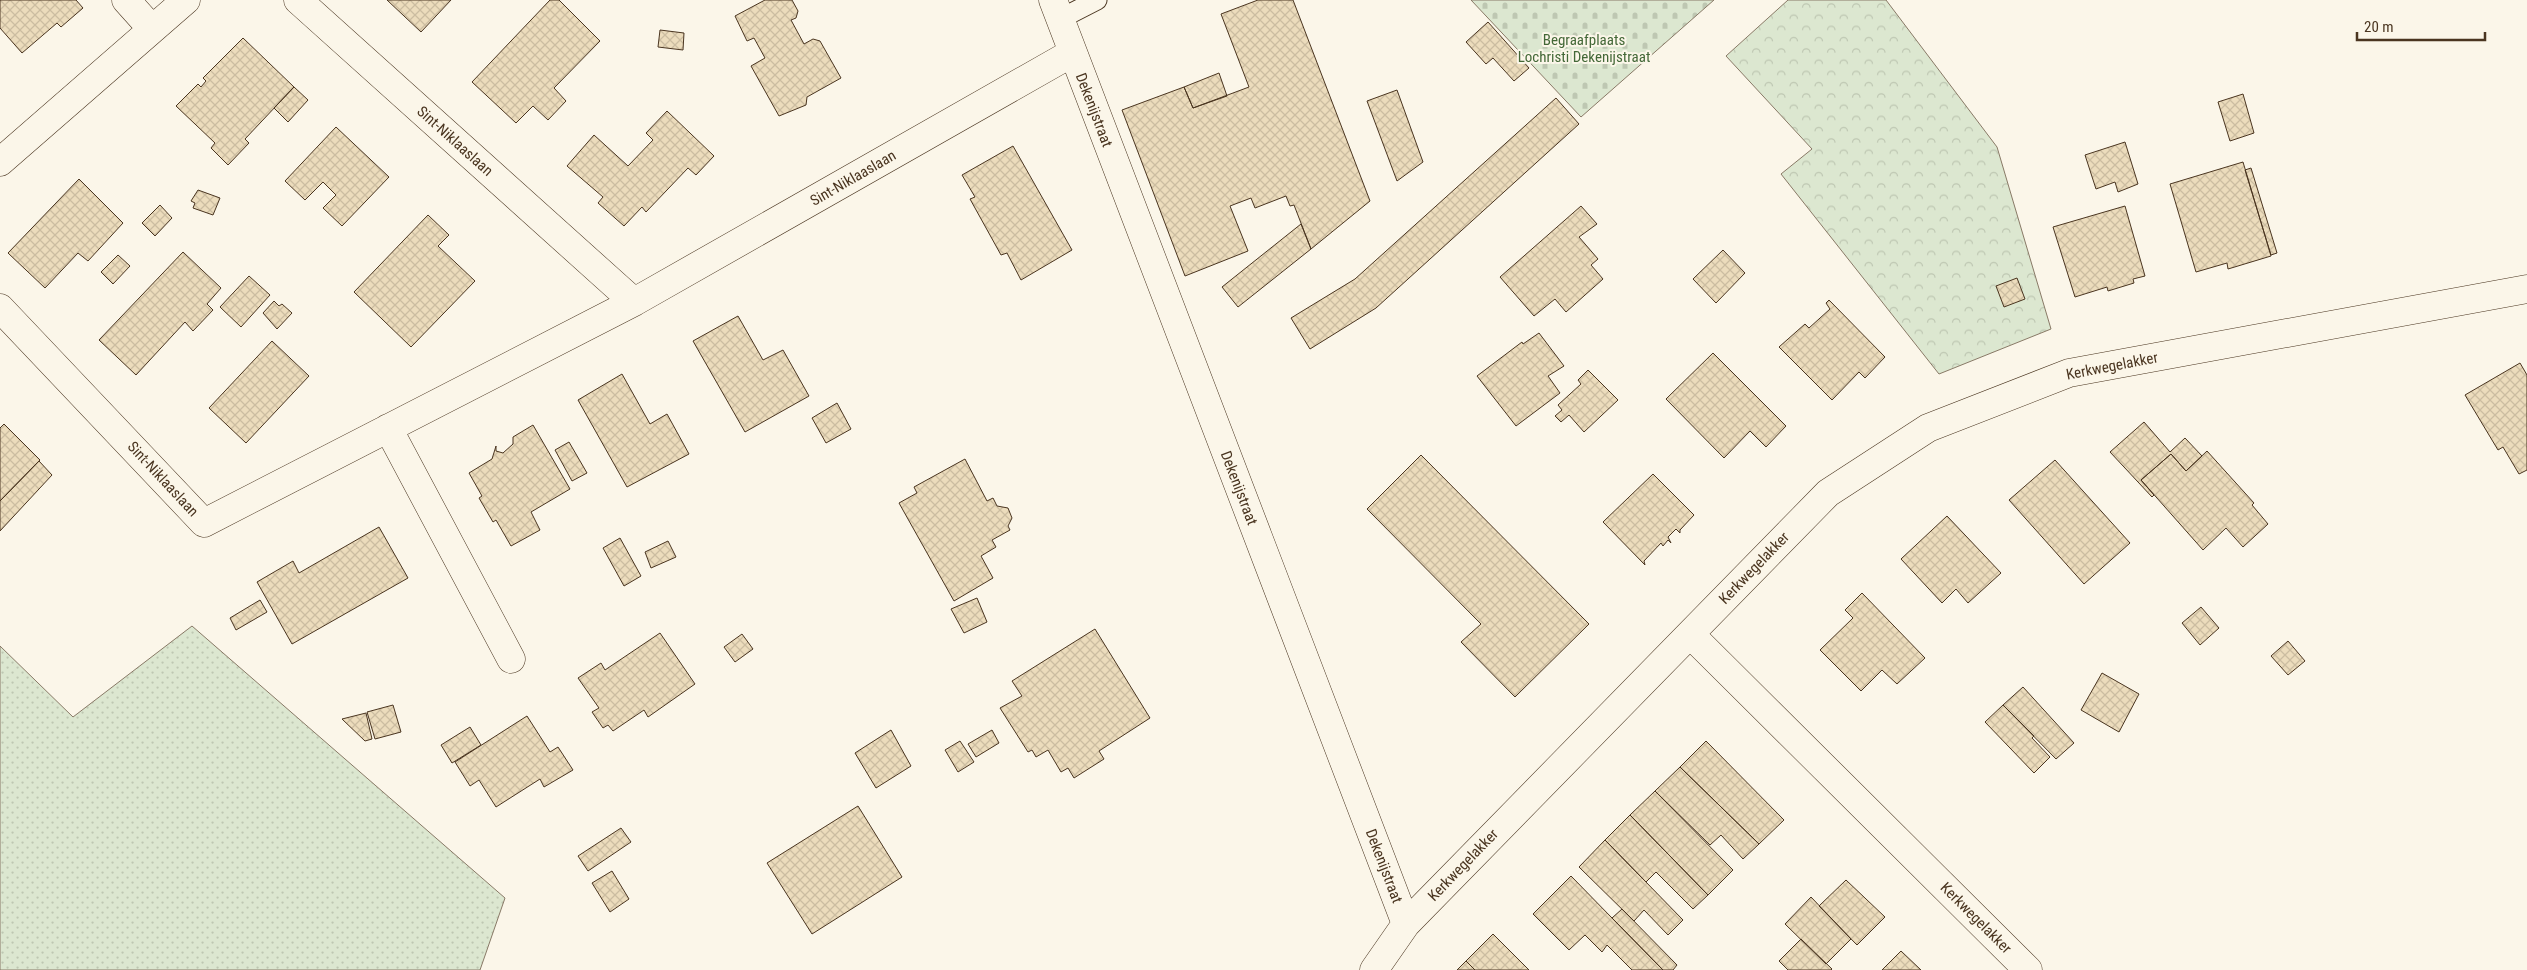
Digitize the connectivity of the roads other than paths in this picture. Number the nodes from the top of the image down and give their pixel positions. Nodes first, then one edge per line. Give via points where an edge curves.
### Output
1 (126, 0) edge
2 (186, 0) edge
3 (298, 0) edge
4 (1097, 0) edge
5 (1056, 10) edge
6 (152, 29) junction
7 (1072, 53) junction
8 (0, 162) edge
9 (2527, 289) edge
10 (634, 302) junction
11 (0, 308) edge
12 (388, 428) junction
13 (1690, 634) junction
14 (511, 659) dead end
15 (1406, 924) junction
16 (1374, 970) edge
17 (2028, 970) edge

1 - 6 street
2 - 6 street
3 - 10 street, Sint-Niklaaslaan
4 - 5 lane
5 - 7 street, Dekenijstraat
6 - 8 street
7 - 10 street, Sint-Niklaaslaan
7 - 15 street, Dekenijstraat
9 - 13 street, Kerkwegelakker via 2069,372 1928,428 1828,492
10 - 12 street, Sint-Niklaaslaan
11 - 12 street, Sint-Niklaaslaan via 204,523
12 - 14 street
13 - 15 street, Kerkwegelakker
13 - 17 street, Kerkwegelakker
15 - 16 street

